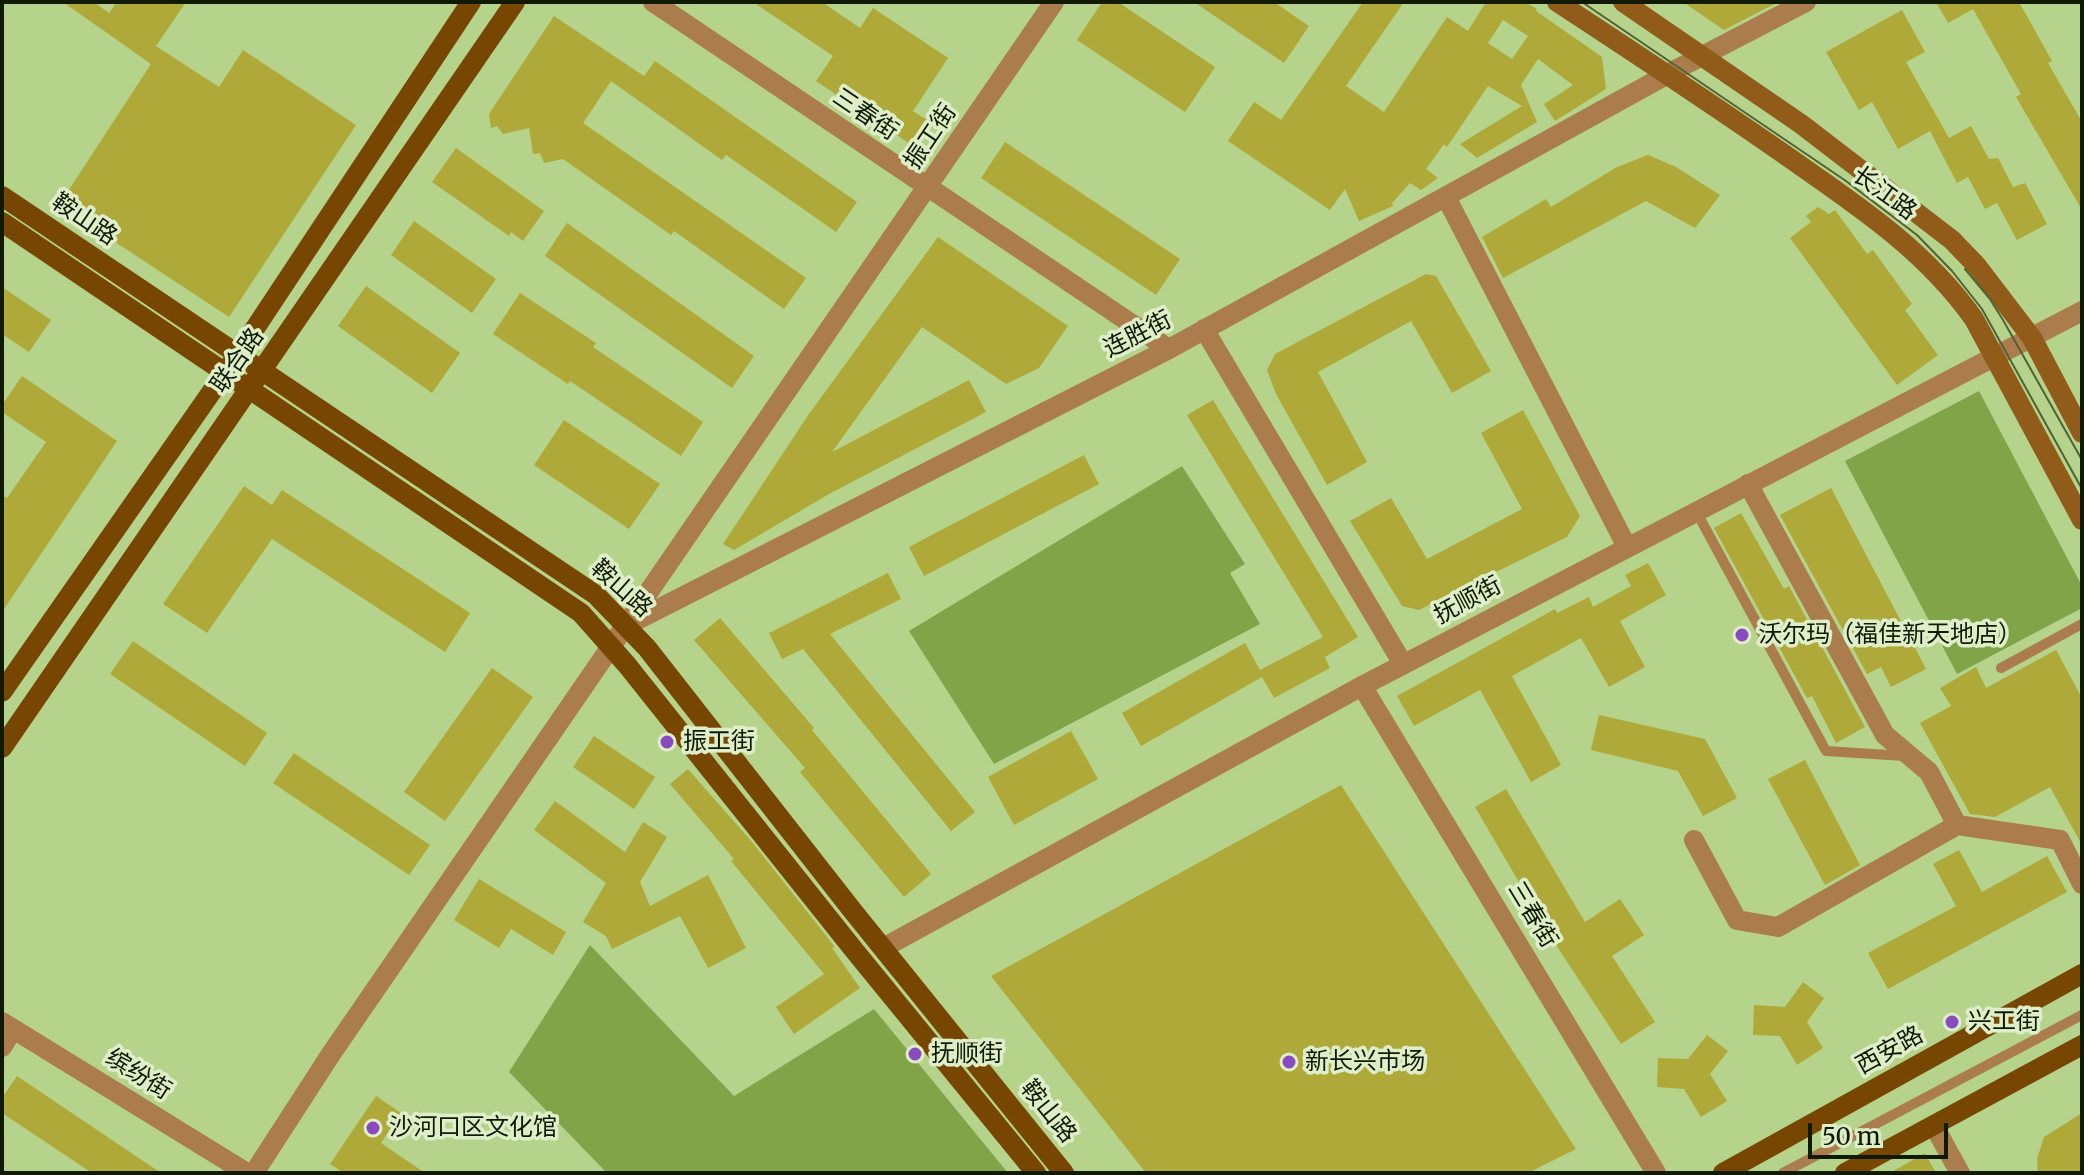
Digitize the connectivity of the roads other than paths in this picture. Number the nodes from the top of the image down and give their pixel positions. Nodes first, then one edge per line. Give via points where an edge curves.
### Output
1 (471, 2) edge
2 (515, 2) edge
3 (653, 2) edge
4 (1054, 2) edge
5 (1557, 2) edge
6 (1623, 2) edge
7 (1806, 2) edge
8 (1703, 56) junction
9 (1668, 76) junction
10 (927, 188) junction
11 (2, 196) edge
12 (1446, 197) junction
13 (2, 222) edge
14 (2082, 311) edge
15 (1204, 329) junction
16 (2032, 338) junction
17 (1169, 349) junction
18 (238, 354) junction
19 (1995, 357) junction
20 (263, 371) junction
21 (224, 372) junction
22 (250, 389) junction
23 (2082, 433) edge
24 (1748, 484) junction
25 (1696, 511) junction
26 (2082, 520) edge
27 (1627, 547) junction
28 (2082, 624) edge
29 (625, 626) junction
30 (611, 646) junction
31 (1403, 664) junction
32 (2001, 668) dead end
33 (1362, 686) junction
34 (2, 692) edge
35 (2, 748) edge
36 (1910, 756) junction
37 (1957, 825) junction
38 (1694, 840) dead end
39 (2082, 884) edge
40 (883, 948) junction
41 (2082, 974) edge
42 (2082, 1015) edge
43 (6, 1032) edge
44 (2082, 1045) edge
45 (1934, 1126) junction
46 (247, 1173) edge
47 (254, 1173) edge
48 (1036, 1173) edge
49 (1064, 1173) edge
50 (1656, 1173) edge
51 (1723, 1173) edge
52 (1783, 1173) edge
53 (1845, 1173) edge
54 (1960, 1173) edge

1 - 18 main road, 联合路
2 - 20 main road, 联合路
3 - 10 street, 三春街
4 - 10 street, 振工街
5 - 9 main road, 长江路
6 - 8 main road, 长江路
7 - 8 street
8 - 9 street, 连胜街
8 - 16 main road, 长江路 via 1952,240
9 - 12 street, 连胜街
9 - 19 main road, 长江路 via 1912,247 1955,293
10 - 17 street, 三春街
10 - 29 street, 振工街
11 - 18 main road, 鞍山路
12 - 15 street, 连胜街
12 - 27 street
13 - 21 main road, 鞍山路
14 - 16 street, 抚顺街
15 - 17 street, 连胜街
15 - 31 street
16 - 19 street, 抚顺街
16 - 23 main road, 长江路
17 - 29 street, 连胜街
18 - 20 main road, 鞍山路
18 - 21 main road, 联合路
19 - 24 street, 抚顺街
19 - 26 main road, 长江路
20 - 22 main road, 联合路
20 - 29 main road, 鞍山路 via 596,595
21 - 22 main road, 鞍山路
21 - 34 main road, 联合路
22 - 30 main road, 鞍山路 via 581,613
22 - 35 main road, 联合路
24 - 25 street, 抚顺街
24 - 36 street via 1885,735
25 - 27 street, 抚顺街
25 - 36 lane via 1826,751
27 - 31 street, 抚顺街
28 - 32 lane
29 - 30 street, 振工街
29 - 40 main road, 鞍山路
30 - 47 street, 振工街
30 - 48 main road, 鞍山路
31 - 33 street, 抚顺街
33 - 40 street, 抚顺街
33 - 50 street, 三春街
36 - 37 street via 1929,772
37 - 38 street via 1778,927 1737,920
37 - 39 street via 2060,840
40 - 49 main road, 鞍山路
41 - 51 main road, 西安路
42 - 52 lane
43 - 46 street, 缤纷街
44 - 45 main road
45 - 53 main road
45 - 54 street

